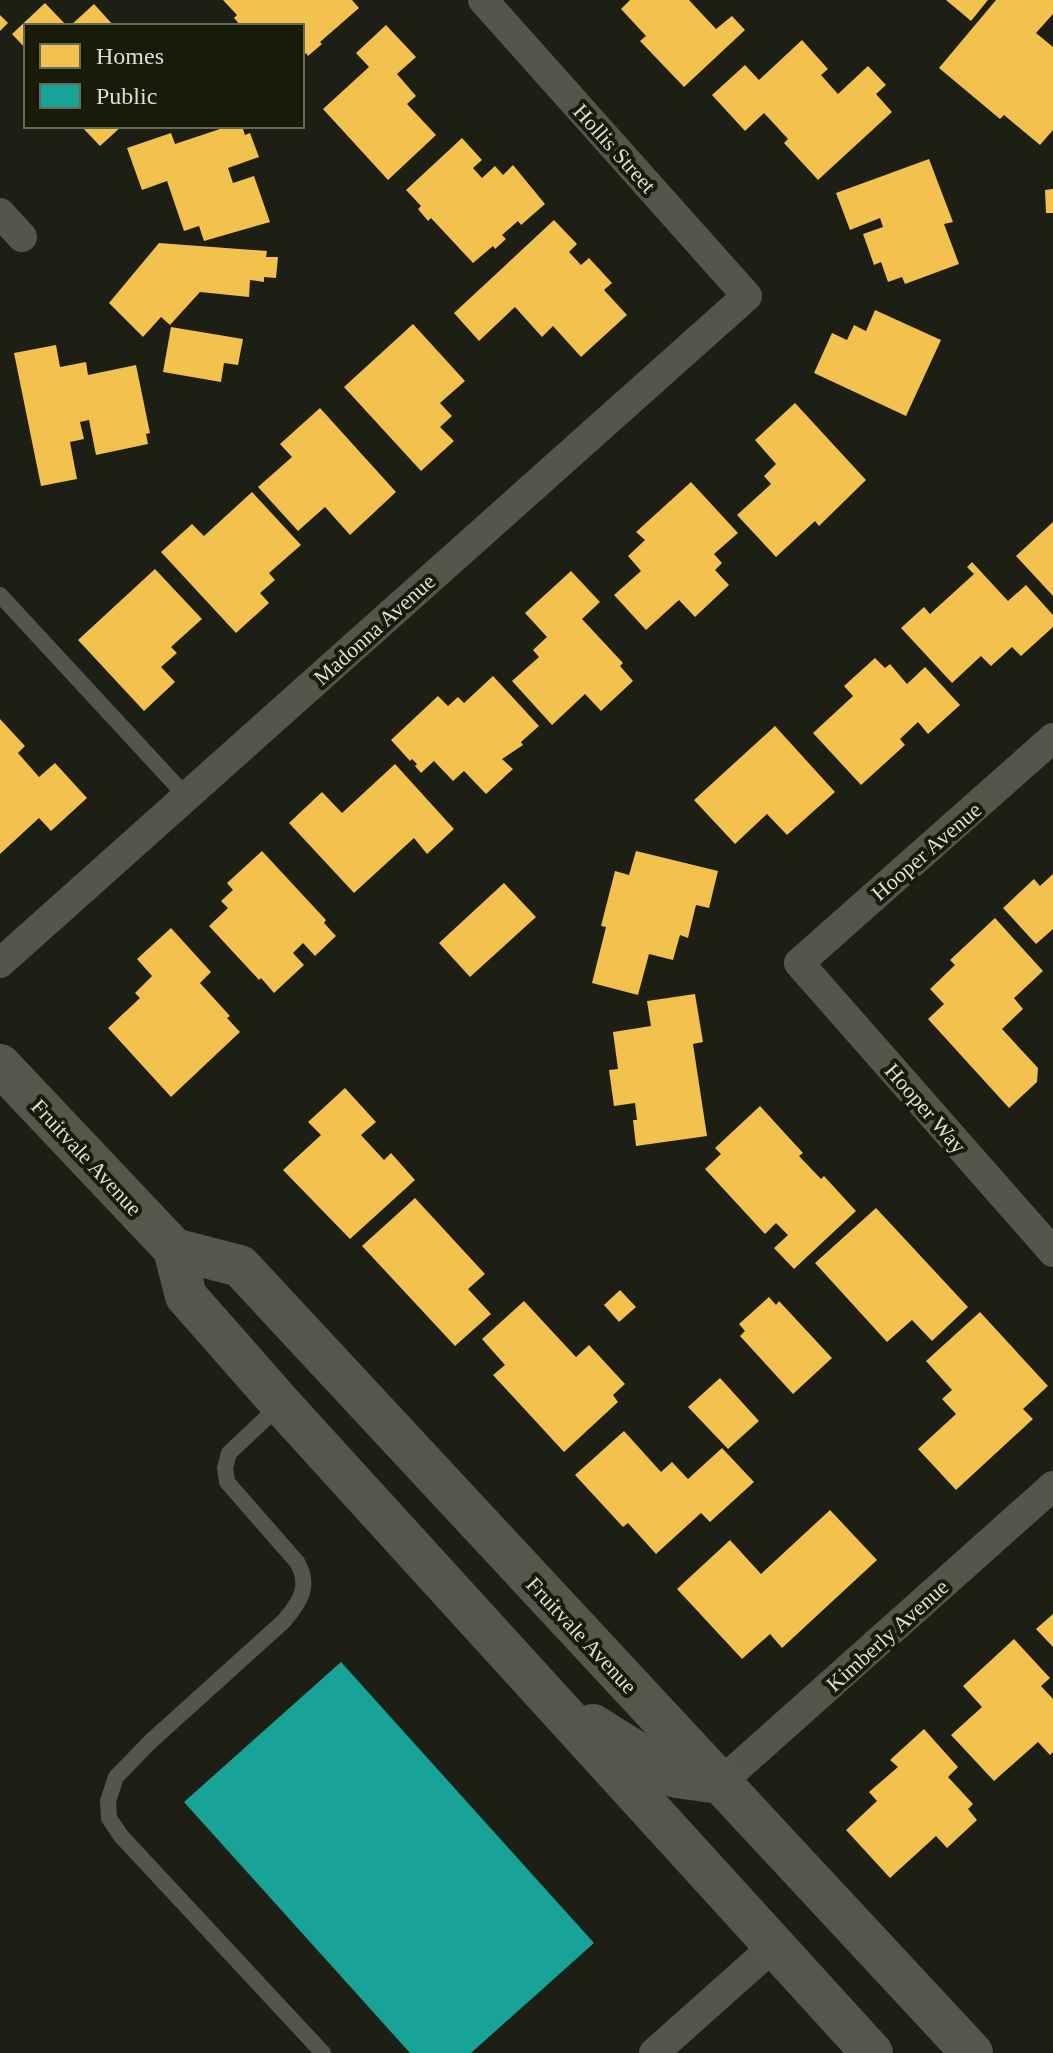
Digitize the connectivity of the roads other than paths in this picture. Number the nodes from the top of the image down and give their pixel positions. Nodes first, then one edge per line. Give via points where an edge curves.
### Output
1 (490, 2) edge
2 (0, 213) edge
3 (22, 237) dead end
4 (747, 296) joint
5 (0, 595) edge
6 (1053, 738) edge
7 (186, 796) junction
8 (0, 963) edge
9 (799, 963) joint
10 (0, 1065) edge
11 (174, 1249) junction
12 (1053, 1252) edge
13 (281, 1404) junction
14 (1053, 1486) edge
15 (536, 1685) junction
16 (720, 1783) junction
17 (774, 1946) junction
18 (323, 2053) edge
19 (654, 2053) edge
20 (872, 2053) edge
21 (972, 2053) edge

1 - 4 street, Hollis Street
2 - 3 street
4 - 7 street, Madonna Avenue
5 - 7 lane
6 - 9 street, Hooper Avenue
7 - 8 street, Madonna Avenue
9 - 12 street, Hooper Way
10 - 11 main road, Fruitvale Avenue
11 - 13 main road, Fruitvale Avenue via 186,1296
11 - 16 main road, Fruitvale Avenue via 240,1266
13 - 15 main road, Fruitvale Avenue
13 - 18 lane via 229,1453 225,1468 227,1482 303,1572 301,1601 116,1777 109,1818
14 - 16 street, Kimberly Avenue
15 - 16 main road via 676,1777
15 - 17 main road, Fruitvale Avenue
16 - 21 main road, Fruitvale Avenue
17 - 19 street
17 - 20 main road, Fruitvale Avenue

